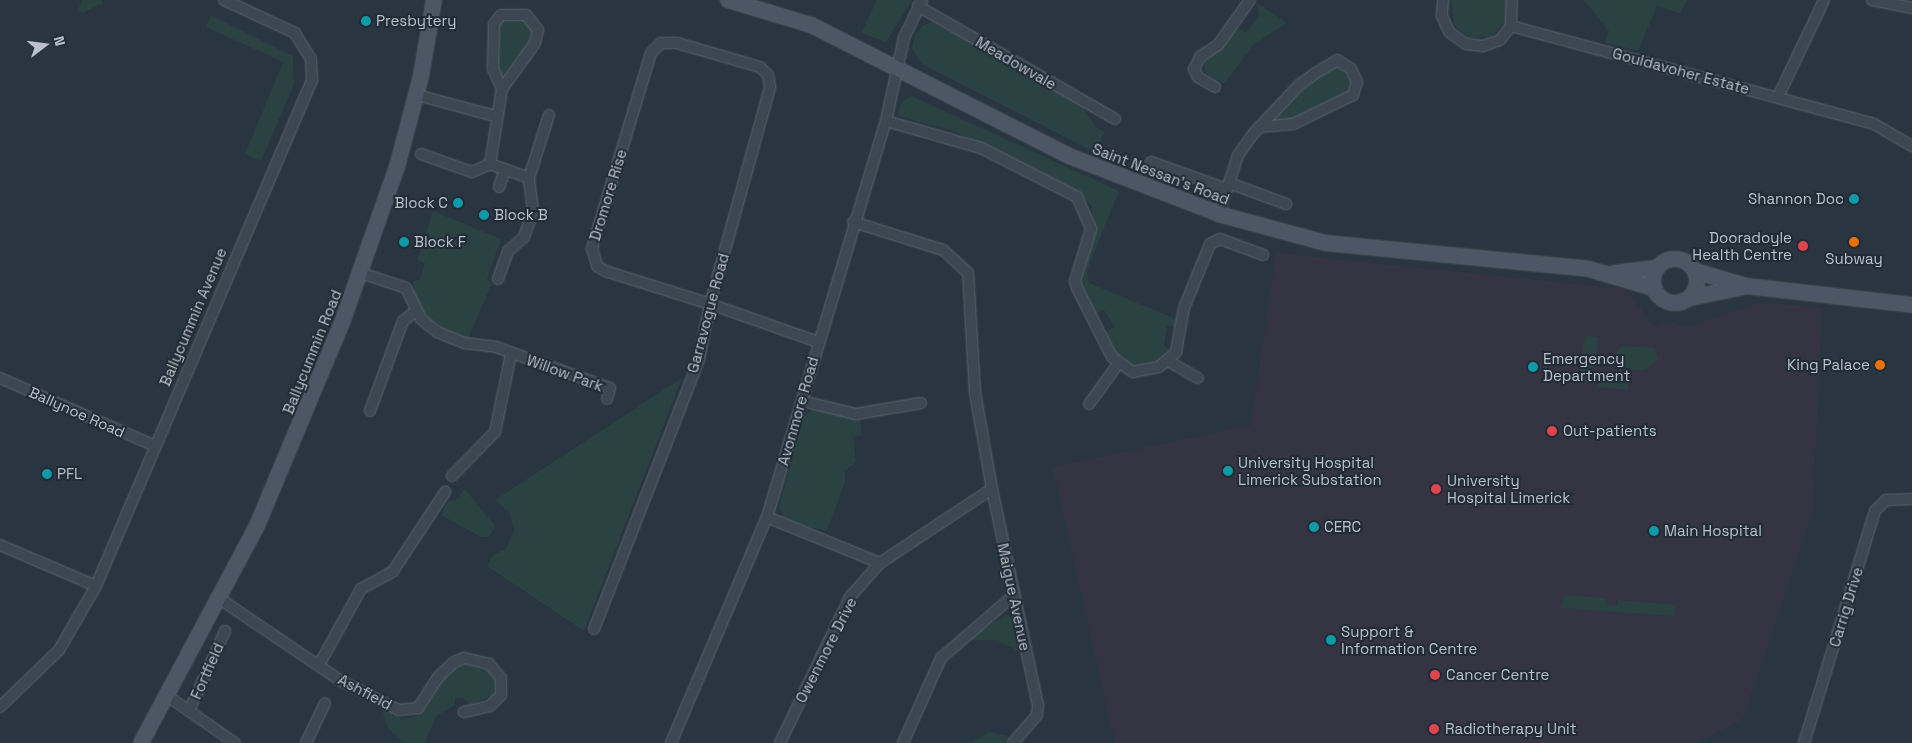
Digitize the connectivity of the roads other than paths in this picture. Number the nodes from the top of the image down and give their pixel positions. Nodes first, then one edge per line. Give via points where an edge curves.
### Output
1 (224, 0) edge
2 (434, 0) edge
3 (728, 0) edge
4 (1250, 0) edge
5 (1443, 0) edge
6 (1512, 0) edge
7 (1824, 0) edge
8 (1872, 0) edge
9 (920, 3) edge
10 (1912, 8) edge
11 (1511, 26) junction
12 (896, 68) junction
13 (768, 75) joint
14 (1215, 86) dead end
15 (502, 89) junction
16 (416, 94) junction
17 (1778, 97) junction
18 (549, 115) dead end
19 (495, 116) junction
20 (1115, 119) dead end
21 (886, 121) junction
22 (1259, 127) junction
23 (1912, 146) edge
24 (421, 154) dead end
25 (1151, 162) dead end
26 (490, 164) junction
27 (505, 170) junction
28 (528, 178) junction
29 (1228, 186) junction
30 (499, 187) dead end
31 (1286, 204) dead end
32 (1219, 214) junction
33 (853, 222) junction
34 (1263, 255) dead end
35 (1656, 268) junction
36 (1695, 271) junction
37 (361, 272) junction
38 (1614, 273) junction
39 (498, 279) dead end
40 (1746, 286) junction
41 (1653, 288) junction
42 (1690, 298) junction
43 (710, 304) junction
44 (1912, 304) edge
45 (416, 311) junction
46 (818, 342) junction
47 (511, 354) junction
48 (1170, 362) junction
49 (1118, 364) junction
50 (0, 378) edge
51 (1198, 378) dead end
52 (607, 400) dead end
53 (802, 400) junction
54 (921, 403) dead end
55 (1089, 404) dead end
56 (370, 411) dead end
57 (155, 446) junction
58 (452, 476) dead end
59 (992, 489) junction
60 (445, 492) dead end
61 (1912, 499) edge
62 (767, 517) junction
63 (0, 545) edge
64 (880, 563) junction
65 (96, 586) junction
66 (1013, 596) junction
67 (220, 599) junction
68 (594, 629) dead end
69 (225, 630) dead end
70 (320, 663) junction
71 (169, 697) junction
72 (325, 703) dead end
73 (0, 707) edge
74 (190, 711) junction
75 (464, 712) dead end
76 (141, 743) edge
77 (235, 743) edge
78 (306, 743) edge
79 (671, 743) edge
80 (780, 743) edge
81 (904, 743) edge
82 (1013, 743) edge
83 (1804, 743) edge

1 - 57 street, Ballycummin Avenue via 295,33 311,59 312,80
2 - 16 main road, Ballycummin Road
3 - 12 main road, Saint Nessan's Road via 810,25
4 - 14 street via 1227,32 1194,68 1198,77
5 - 11 street via 1442,16 1449,32 1466,44 1484,46 1500,40
6 - 11 street
7 - 17 street
8 - 10 street
9 - 12 street, Meadowvale
9 - 20 street, Meadowvale
11 - 17 street, Gouldavoher Estate
12 - 21 street, Avonmore Road
12 - 32 main road, Saint Nessan's Road via 1069,156
13 - 43 street, Garravogue Road via 770,87
13 - 43 street, Dromore Rise via 760,67 677,43 656,46 592,248 597,266 604,271
15 - 15 street via 535,43 538,30 530,17 505,14 495,20 493,69
15 - 19 street
16 - 19 street
16 - 37 main road, Ballycummin Road
17 - 23 street, Gouldavoher Estate via 1874,124
18 - 28 street
19 - 26 street via 496,148
21 - 33 street, Avonmore Road
21 - 49 street via 982,148 1077,198 1089,216 1090,240 1075,281
22 - 22 street via 1299,85 1331,62 1344,61 1351,69 1357,82 1353,95 1293,124
22 - 29 street via 1238,155
24 - 26 street via 472,172
25 - 29 street
26 - 27 street
27 - 28 street
27 - 30 street
28 - 39 street via 533,211 524,237 508,251
29 - 31 street
29 - 32 street
32 - 38 main road, Saint Nessan's Road via 1339,245
33 - 46 street, Avonmore Road
33 - 59 street, Maigue Avenue via 943,250 968,273 975,393
34 - 48 street via 1220,240 1210,244 1184,308
35 - 36 main road via 1677,258
35 - 38 main road, Saint Nessan's Road
35 - 41 main road
36 - 40 main road
36 - 42 main road via 1697,284
37 - 45 street, Willow Park via 406,288
37 - 67 main road, Ballycummin Road via 270,500
38 - 41 main road, Saint Nessan's Road
40 - 42 main road
40 - 44 main road
41 - 42 main road via 1670,303
43 - 46 street, Dromore Rise
43 - 68 street, Garravogue Road via 699,359
45 - 47 street, Willow Park via 425,325 454,341 496,347
45 - 56 street via 403,321
46 - 53 street, Avonmore Road
47 - 52 street, Willow Park via 610,388
47 - 58 street, Willow Park via 495,432
48 - 49 street via 1145,371
48 - 51 street
49 - 55 street
50 - 57 street, Ballynoe Road
53 - 54 street via 856,414
53 - 62 street, Avonmore Road
57 - 65 street, Ballycummin Avenue
59 - 64 street, Owenmore Drive
59 - 66 street, Maigue Avenue
60 - 70 street via 393,571 361,589
61 - 83 street, Carrig Drive via 1886,500 1875,511
62 - 64 street
62 - 79 street, Avonmore Road
63 - 65 street
64 - 80 street, Owenmore Drive via 850,597
65 - 73 street, Ballycummin Avenue via 59,650
66 - 81 street via 941,658
66 - 82 street, Maigue Avenue via 1038,705 1037,715
67 - 70 street, Ashfield
67 - 71 main road, Ballycummin Road
69 - 74 street, Fortfield
70 - 75 street, Ashfield via 341,681 408,712 423,704 438,677 454,662 464,658 489,664 502,678 501,695 490,706
71 - 74 street
71 - 76 main road
72 - 78 street
74 - 77 street

